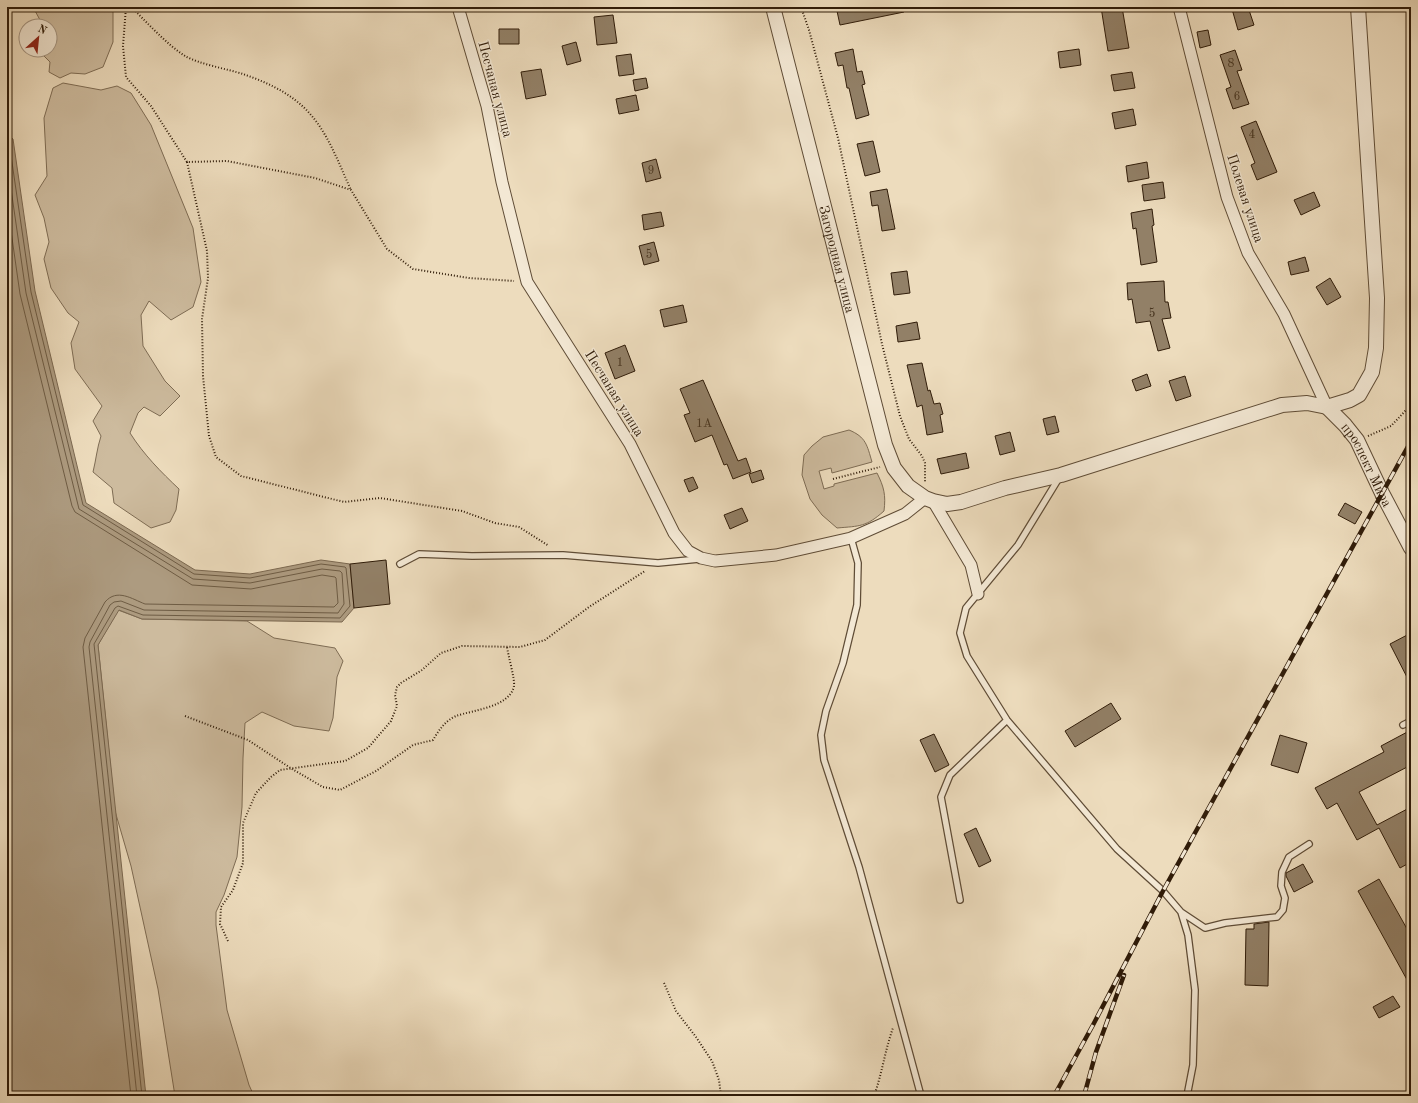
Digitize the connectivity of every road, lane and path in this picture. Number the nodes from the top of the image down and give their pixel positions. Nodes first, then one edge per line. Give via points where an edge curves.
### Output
1 (126, 7) edge
2 (131, 7) edge
3 (458, 7) edge
4 (773, 7) edge
5 (801, 7) edge
6 (1178, 7) edge
7 (1358, 7) edge
8 (187, 162) junction
9 (351, 190) junction
10 (527, 282) junction
11 (1411, 402) edge
12 (1326, 407) junction
13 (1357, 440) junction
14 (893, 464) junction
15 (1061, 475) junction
16 (833, 479) dead end
17 (929, 499) junction
18 (852, 538) junction
19 (1411, 548) edge
20 (563, 554) junction
21 (701, 558) junction
22 (658, 563) junction
23 (400, 564) dead end
24 (978, 594) junction
25 (507, 647) junction
26 (185, 716) dead end
27 (1007, 720) junction
28 (1411, 721) edge
29 (1403, 725) dead end
30 (292, 769) junction
31 (1309, 844) dead end
32 (960, 900) dead end
33 (1181, 912) junction
34 (228, 940) dead end
35 (664, 982) dead end
36 (899, 1015) junction
37 (721, 1096) edge
38 (874, 1096) edge
39 (921, 1096) edge
40 (1187, 1096) edge

1 - 8 path via 123,46 126,77 151,106
2 - 9 path via 186,56 244,74 274,87 300,104 318,124
3 - 10 street, Песчаная улица via 487,106 502,182
4 - 14 street, Загородная улица via 885,445
5 - 17 path via 810,30 838,138 900,416 909,439 925,463
6 - 12 street, Полевая улица via 1229,204 1248,253 1284,314
7 - 12 street via 1377,298 1376,348 1372,372 1359,395
8 - 9 path via 227,161 315,178
8 - 20 path via 207,251 208,278 202,318 203,376 209,436 216,457 242,476 344,502 380,498 462,511 495,523 518,527
9 - 10 path via 387,249 413,268 469,278
10 - 21 street, Песчаная улица via 630,444 674,533 688,551
11 - 13 path via 1391,426
12 - 13 street, проспект Мира
12 - 15 street via 1307,403 1282,405
13 - 19 street, проспект Мира
14 - 16 path
14 - 17 street, Загородная улица via 908,486
15 - 17 street via 1005,488 961,502 947,504
15 - 24 lane via 1018,545
17 - 18 street, Песчаная улица via 905,514
17 - 24 street via 971,565
18 - 21 street, Песчаная улица via 776,555 715,561
18 - 36 lane via 858,563 857,605 821,735 824,760 859,867
20 - 22 lane
20 - 23 lane via 419,554
21 - 22 lane
22 - 25 path via 545,640 520,647
24 - 27 lane via 966,608 960,633 967,656
25 - 30 path via 462,646 441,653 422,670 396,687 397,706 391,721 368,748 345,761
25 - 30 path via 514,686 510,696 492,706 455,717 442,726 433,740 413,745 376,771 340,790 323,787
26 - 30 path via 248,740
27 - 32 lane via 950,775 942,797
27 - 33 lane via 1118,850 1163,891
28 - 29 lane
30 - 34 path via 280,770 256,793 243,823 243,863 233,890 221,907 220,924
31 - 33 lane via 1289,857 1282,872 1283,910 1277,917 1205,928
33 - 40 lane via 1188,935 1195,990 1193,1065
35 - 37 path via 676,1011 712,1061 719,1080
36 - 38 path via 885,1051
36 - 39 lane

